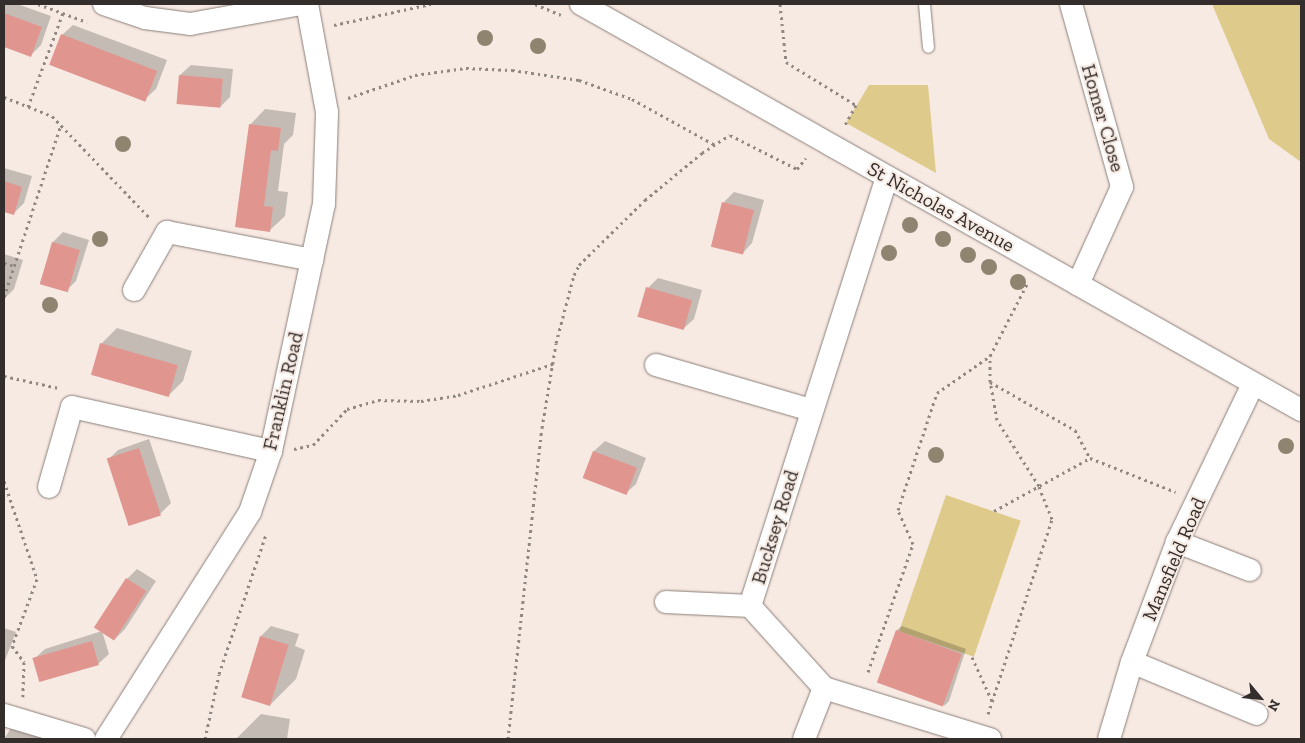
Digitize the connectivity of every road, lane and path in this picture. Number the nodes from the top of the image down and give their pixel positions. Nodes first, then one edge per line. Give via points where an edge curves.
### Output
1 (38, 4) edge
2 (104, 4) edge
3 (301, 4) edge
4 (307, 4) edge
5 (431, 4) edge
6 (581, 4) edge
7 (780, 4) edge
8 (924, 4) edge
9 (1070, 4) edge
10 (63, 13) junction
11 (90, 23) dead end
12 (332, 25) dead end
13 (928, 47) dead end
14 (4, 97) edge
15 (343, 100) dead end
16 (28, 107) junction
17 (61, 125) junction
18 (715, 145) junction
19 (834, 147) junction
20 (807, 156) dead end
21 (887, 177) junction
22 (167, 232) junction
23 (312, 260) junction
24 (1038, 262) junction
25 (4, 263) edge
26 (14, 266) junction
27 (1078, 284) junction
28 (134, 290) dead end
29 (4, 297) edge
30 (990, 356) junction
31 (552, 364) junction
32 (656, 365) dead end
33 (990, 382) junction
34 (1252, 384) junction
35 (811, 410) junction
36 (1301, 410) edge
37 (294, 449) dead end
38 (271, 451) junction
39 (1090, 458) junction
40 (4, 481) edge
41 (1039, 486) junction
42 (49, 488) dead end
43 (1197, 501) junction
44 (994, 511) dead end
45 (1178, 542) junction
46 (1250, 570) dead end
47 (666, 602) dead end
48 (750, 606) junction
49 (972, 657) dead end
50 (1132, 662) junction
51 (868, 672) dead end
52 (824, 688) junction
53 (992, 701) junction
54 (1257, 714) dead end
55 (14, 718) edge
56 (985, 738) edge
57 (84, 739) edge
58 (106, 739) edge
59 (508, 739) edge
60 (804, 739) edge
61 (1109, 739) edge

1 - 10 path
2 - 3 street via 145,18 190,24
4 - 23 street, Franklin Road via 327,112 324,204
5 - 12 path
6 - 19 street, St Nicholas Avenue
7 - 19 path via 786,62 856,105
8 - 13 lane
9 - 27 street, Homer Close via 1122,187
10 - 11 path
10 - 16 path
14 - 16 path
15 - 18 path via 415,75 466,68 512,70 579,80 632,99
16 - 17 path via 52,116
17 - 22 path via 138,208
17 - 26 path
18 - 20 path via 730,135 797,169
18 - 31 path via 645,200 579,265
19 - 21 street, St Nicholas Avenue
21 - 24 street, St Nicholas Avenue
21 - 35 street, Bucksey Road
22 - 23 street
22 - 28 street
23 - 38 street, Franklin Road
24 - 27 street, St Nicholas Avenue
24 - 30 path
25 - 26 path
26 - 29 path
27 - 34 street, St Nicholas Avenue
30 - 33 path
30 - 51 path via 937,393 898,510 913,544
31 - 37 path via 458,395 420,401 378,400 348,409 313,445
31 - 59 path
32 - 35 street
33 - 39 path via 1076,430
33 - 41 path via 997,420
34 - 36 street, St Nicholas Avenue
34 - 43 street, Mansfield Road
35 - 48 street, Bucksey Road
38 - 42 street via 72,407
38 - 58 street, Franklin Road via 250,512
39 - 41 path
39 - 43 path
40 - 55 path via 37,579 12,646 24,662
41 - 44 path
41 - 53 path via 1052,519
43 - 45 street, Mansfield Road
45 - 46 street
45 - 50 street, Mansfield Road
47 - 48 street
48 - 52 street, Bucksey Road
49 - 53 path
50 - 54 street
50 - 61 street, Mansfield Road
52 - 56 street
52 - 60 street
53 - 56 path
55 - 57 street

